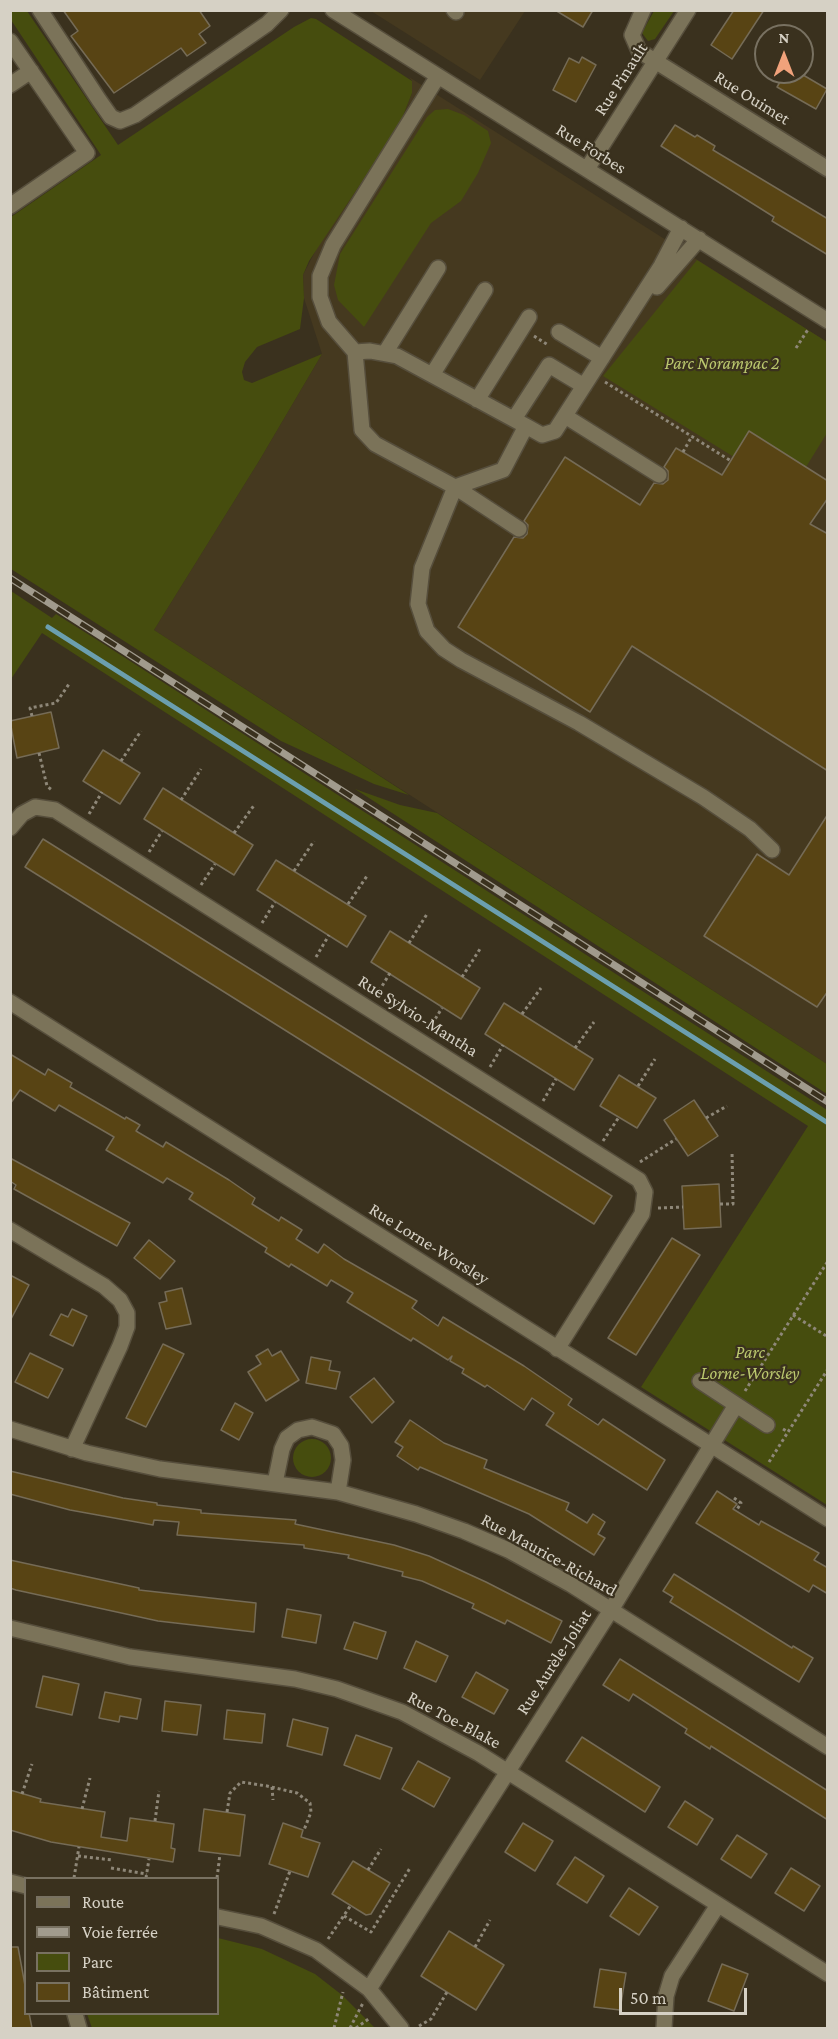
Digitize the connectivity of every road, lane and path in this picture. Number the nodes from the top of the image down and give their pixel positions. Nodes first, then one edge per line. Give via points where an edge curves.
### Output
1 (40, 10) edge
2 (280, 10) edge
3 (643, 10) edge
4 (688, 10) edge
5 (342, 13) edge
6 (10, 41) edge
7 (656, 60) junction
8 (31, 71) junction
9 (438, 76) junction
10 (10, 85) edge
11 (827, 167) edge
12 (587, 169) junction
13 (10, 206) edge
14 (681, 228) junction
15 (699, 239) junction
16 (438, 268) dead end
17 (485, 291) dead end
18 (529, 317) dead end
19 (828, 321) edge
20 (809, 328) dead end
21 (559, 332) dead end
22 (611, 343) junction
23 (796, 348) dead end
24 (356, 352) junction
25 (385, 353) junction
26 (602, 358) junction
27 (432, 375) junction
28 (601, 379) dead end
29 (584, 386) junction
30 (477, 400) junction
31 (565, 416) junction
32 (520, 423) junction
33 (692, 436) junction
34 (683, 452) dead end
35 (731, 461) dead end
36 (659, 475) dead end
37 (455, 487) junction
38 (519, 529) dead end
39 (69, 684) dead end
40 (32, 716) dead end
41 (141, 731) dead end
42 (39, 753) dead end
43 (121, 761) dead end
44 (201, 769) dead end
45 (53, 790) dead end
46 (102, 792) dead end
47 (181, 800) dead end
48 (255, 804) dead end
49 (88, 816) dead end
50 (10, 828) edge
51 (162, 831) dead end
52 (234, 833) dead end
53 (314, 841) dead end
54 (772, 850) dead end
55 (148, 854) dead end
56 (215, 864) dead end
57 (294, 871) dead end
58 (367, 876) dead end
59 (200, 887) dead end
60 (275, 902) dead end
61 (348, 904) dead end
62 (427, 914) dead end
63 (261, 925) dead end
64 (329, 935) dead end
65 (409, 943) dead end
66 (480, 949) dead end
67 (315, 959) dead end
68 (390, 974) dead end
69 (462, 977) dead end
70 (541, 988) dead end
71 (375, 997) dead end
72 (10, 1002) edge
73 (442, 1008) dead end
74 (522, 1014) dead end
75 (594, 1022) dead end
76 (428, 1031) dead end
77 (503, 1045) dead end
78 (575, 1048) dead end
79 (655, 1059) dead end
80 (489, 1069) dead end
81 (556, 1079) dead end
82 (638, 1086) dead end
83 (542, 1102) dead end
84 (727, 1106) dead end
85 (618, 1117) dead end
86 (706, 1118) dead end
87 (676, 1138) dead end
88 (603, 1141) dead end
89 (732, 1151) dead end
90 (638, 1163) dead end
91 (720, 1204) dead end
92 (683, 1207) dead end
93 (656, 1208) dead end
94 (10, 1230) edge
95 (828, 1261) edge
96 (793, 1315) junction
97 (828, 1337) edge
98 (557, 1349) junction
99 (828, 1369) edge
100 (700, 1382) dead end
101 (736, 1405) junction
102 (774, 1426) joint
103 (10, 1429) edge
104 (788, 1432) junction
105 (712, 1447) junction
106 (72, 1449) junction
107 (766, 1466) dead end
108 (275, 1483) junction
109 (338, 1492) junction
110 (734, 1498) dead end
111 (736, 1511) dead end
112 (828, 1519) edge
113 (611, 1610) junction
114 (10, 1628) edge
115 (828, 1747) edge
116 (32, 1764) dead end
117 (508, 1772) junction
118 (90, 1778) dead end
119 (272, 1787) junction
120 (159, 1791) dead end
121 (22, 1794) dead end
122 (273, 1800) dead end
123 (82, 1809) dead end
124 (227, 1812) dead end
125 (155, 1821) dead end
126 (304, 1830) dead end
127 (79, 1847) dead end
128 (381, 1850) dead end
129 (220, 1854) dead end
130 (78, 1856) junction
131 (148, 1859) dead end
132 (112, 1860) dead end
133 (111, 1868) dead end
134 (410, 1868) dead end
135 (368, 1870) dead end
136 (290, 1871) dead end
137 (147, 1876) edge
138 (74, 1877) edge
139 (217, 1877) edge
140 (351, 1905) dead end
141 (718, 1905) junction
142 (274, 1914) dead end
143 (344, 1916) junction
144 (219, 1917) edge
145 (490, 1920) dead end
146 (328, 1939) dead end
147 (475, 1947) dead end
148 (828, 1974) edge
149 (369, 1989) junction
150 (343, 1992) dead end
151 (447, 1992) dead end
152 (361, 2008) dead end
153 (370, 2019) dead end
154 (419, 2026) dead end
155 (334, 2028) edge
156 (350, 2028) edge
157 (356, 2028) edge
158 (401, 2028) edge
159 (664, 2028) edge

1 - 2 street via 111,117 120,121 135,115 267,24
3 - 7 street, Rue Ouimet via 633,28 634,44
4 - 7 street, Rue Pinault
5 - 9 street, Rue Forbes
6 - 8 street
7 - 11 street, Rue Ouimet
7 - 12 street, Rue Pinault
8 - 10 street
8 - 13 street via 87,153
9 - 12 street, Rue Forbes
9 - 24 street via 333,245 320,276 320,297 329,322
12 - 14 street, Rue Forbes
14 - 15 street, Rue Forbes
14 - 22 street
15 - 19 street, Rue Forbes
15 - 22 street
16 - 25 street
17 - 27 street
18 - 30 street
20 - 23 path
21 - 26 street
22 - 26 street
24 - 25 street
24 - 37 street via 362,430 366,436
25 - 27 street
26 - 29 street
27 - 30 street
28 - 33 path
29 - 31 street
29 - 32 street via 549,365
30 - 32 street
31 - 32 street via 548,435
31 - 36 street
32 - 37 street via 503,470
33 - 34 path
33 - 35 path
37 - 38 street
37 - 54 street via 427,553 419,584 421,618 435,640 461,660 579,723 703,797
39 - 40 path via 56,703 30,708
41 - 43 path
42 - 45 path via 47,786
44 - 47 path
46 - 49 path
48 - 52 path
50 - 98 street, Rue Sylvio-Mantha via 22,814 35,807 56,810 639,1180 645,1192 642,1214
51 - 55 path
53 - 57 path
56 - 59 path
58 - 61 path
60 - 63 path
62 - 65 path
64 - 67 path
66 - 69 path
68 - 71 path
70 - 74 path
72 - 98 street, Rue Lorne-Worsley
73 - 76 path
75 - 78 path
77 - 80 path
79 - 82 path
81 - 83 path
84 - 86 path
85 - 88 path
87 - 90 path
89 - 91 path via 733,1204
92 - 93 path
94 - 106 street via 104,1286 120,1300 127,1313 120,1346
95 - 96 path
96 - 97 path
96 - 101 path
98 - 105 street, Rue Lorne-Worsley
99 - 104 path
100 - 101 street
101 - 102 street
101 - 105 street, Rue Aurèle-Joliat
102 - 104 path
103 - 106 street, Rue Maurice-Richard
104 - 107 path
105 - 112 street, Rue Lorne-Worsley
105 - 113 street, Rue Aurèle-Joliat
106 - 108 street, Rue Maurice-Richard via 160,1469
108 - 109 street, Rue Maurice-Richard
108 - 109 street via 287,1438 312,1427 333,1434 341,1446 344,1460
109 - 113 street, Rue Maurice-Richard via 416,1514 485,1540
110 - 111 path via 741,1503
113 - 115 street, Rue Maurice-Richard
113 - 117 street, Rue Aurèle-Joliat
114 - 117 street, Rue Toe-Blake via 101,1652 274,1676 337,1689 422,1722
116 - 121 path
117 - 141 street, Rue Toe-Blake
117 - 149 street, Rue Aurèle-Joliat
118 - 123 path
119 - 122 path
119 - 124 path via 241,1782 230,1793
119 - 126 path via 297,1793 310,1803
120 - 125 path
127 - 130 path
128 - 135 path
129 - 139 path
130 - 132 path
130 - 138 path
131 - 137 path
133 - 137 path
134 - 143 path via 371,1932
136 - 142 path
140 - 143 path
141 - 148 street, Rue Toe-Blake
141 - 159 street via 672,1976
143 - 146 path
144 - 149 street via 261,1926 303,1943
145 - 147 path
149 - 158 street
150 - 155 path
151 - 154 path via 431,2019
152 - 156 path
153 - 157 path

